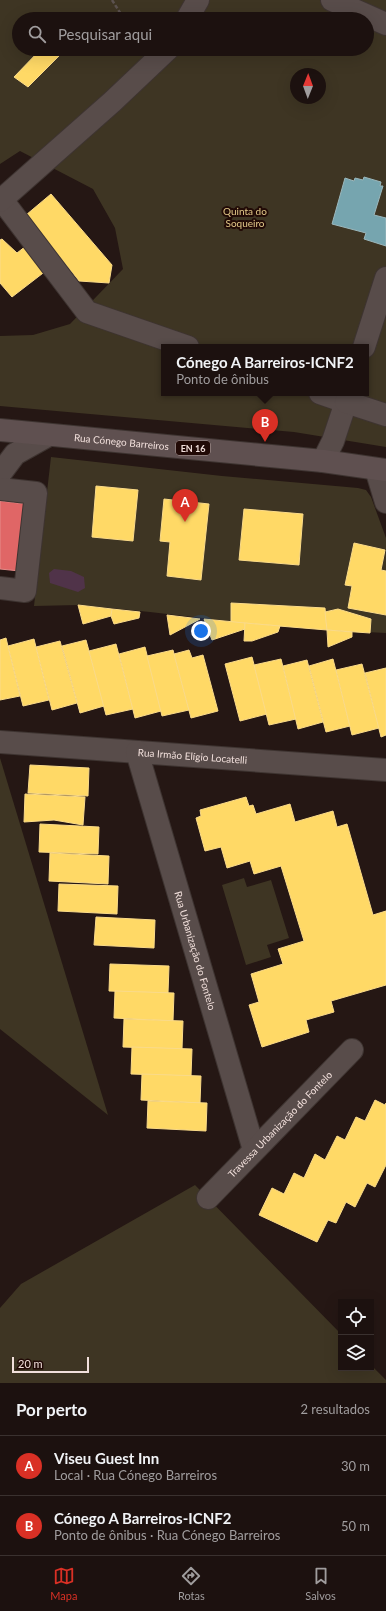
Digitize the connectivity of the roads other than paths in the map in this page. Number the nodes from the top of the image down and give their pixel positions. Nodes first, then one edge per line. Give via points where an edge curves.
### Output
1 (198, 0) edge
2 (332, 0) edge
3 (191, 12) edge
4 (359, 12) edge
5 (374, 19) edge
6 (386, 24) edge
7 (161, 56) edge
8 (1, 200) edge
9 (386, 278) edge
10 (179, 344) edge
11 (365, 344) edge
12 (336, 396) edge
13 (347, 398) edge
14 (386, 415) edge
15 (0, 430) edge
16 (48, 435) junction
17 (323, 461) junction
18 (381, 470) edge
19 (0, 474) edge
20 (0, 489) edge
21 (386, 502) edge
22 (0, 588) edge
23 (0, 742) edge
24 (137, 752) junction
25 (386, 770) edge
26 (352, 1050) dead end
27 (254, 1150) junction
28 (208, 1198) dead end

1 - 3 street
2 - 4 street
5 - 6 street
7 - 8 street
8 - 10 street via 88,312
9 - 11 street
12 - 13 street
13 - 14 street
13 - 17 street via 333,441
15 - 16 main road, Rua Cónego Barreiros / EN 16
16 - 17 main road, Rua Cónego Barreiros / EN 16
16 - 19 street via 15,454
17 - 18 main road, Rua Cónego Barreiros / EN 16
18 - 21 street
20 - 22 street via 36,493 25,591
23 - 24 street, Rua Irmão Elígio Locatelli
24 - 25 street, Rua Irmão Elígio Locatelli
24 - 27 street, Rua Urbanização do Fontelo
26 - 27 street, Travessa Urbanização do Fontelo
27 - 28 street, Travessa Urbanização do Fontelo

